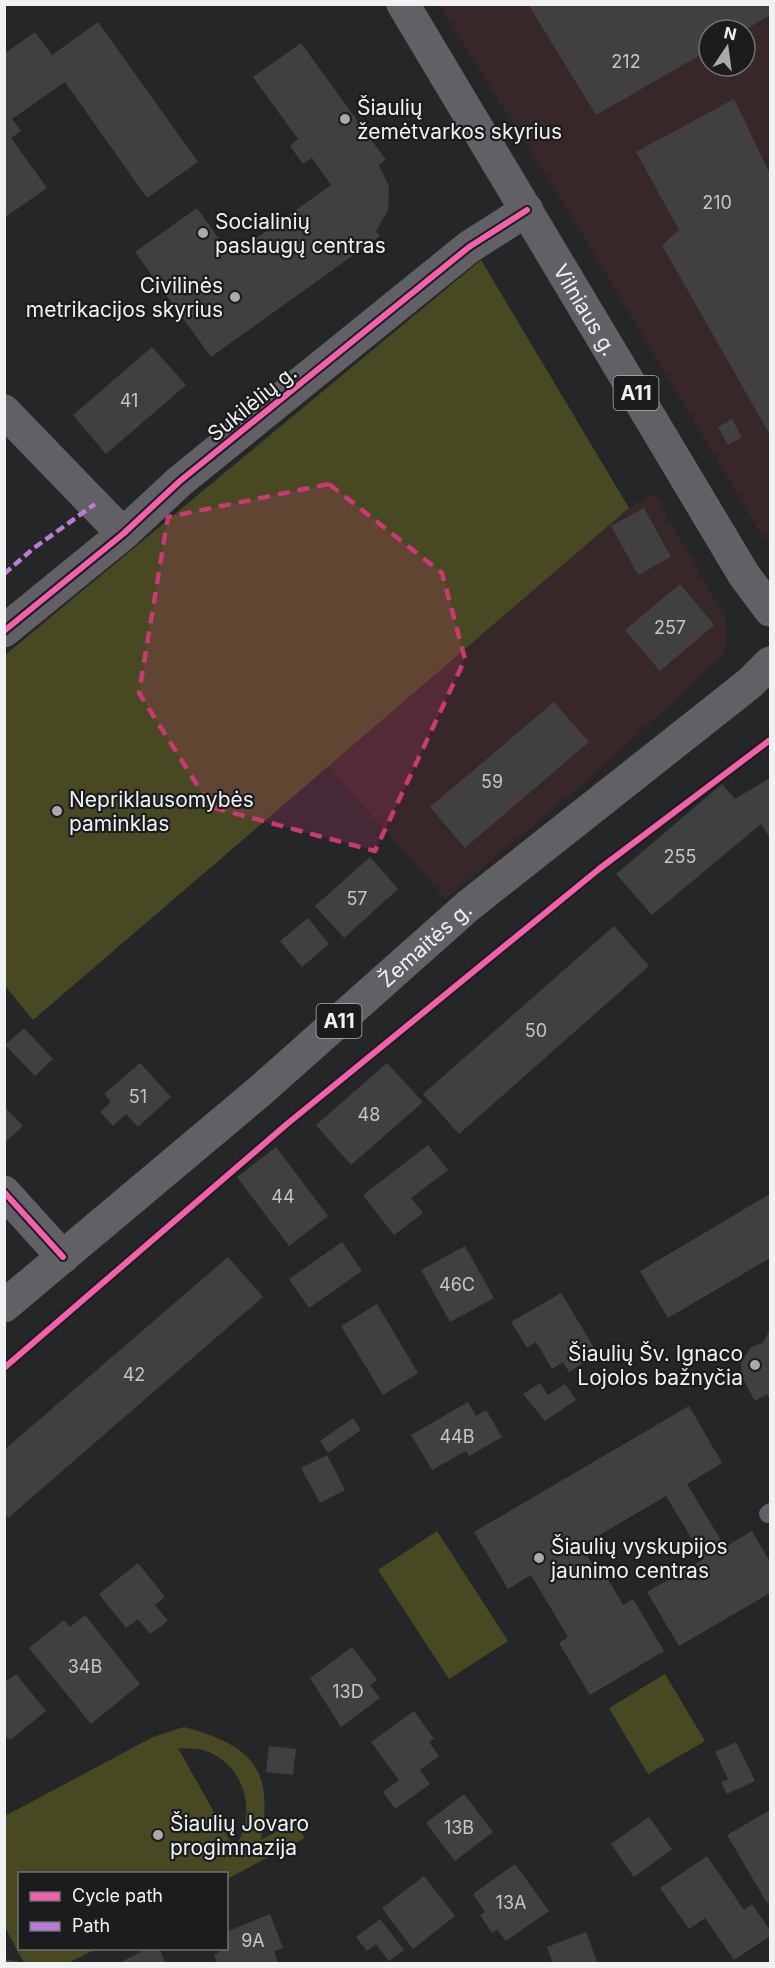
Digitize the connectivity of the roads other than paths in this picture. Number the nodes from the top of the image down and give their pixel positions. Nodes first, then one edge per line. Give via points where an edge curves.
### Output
1 (404, 4) edge
2 (527, 210) junction
3 (4, 411) edge
4 (123, 534) junction
5 (771, 610) edge
6 (4, 631) edge
7 (771, 663) edge
8 (4, 1192) edge
9 (63, 1257) junction
10 (4, 1306) edge

1 - 2 highway, Vilniaus g. / A11
2 - 4 street, Sukilėlių g. via 469,247 180,482
2 - 5 highway, Vilniaus g. / A11 via 744,575
3 - 4 street
4 - 6 street, Sukilėlių g.
7 - 9 highway, Žemaitės g. / A11 via 468,906 260,1091
8 - 9 street
9 - 10 highway, Žemaitės g. / A11

